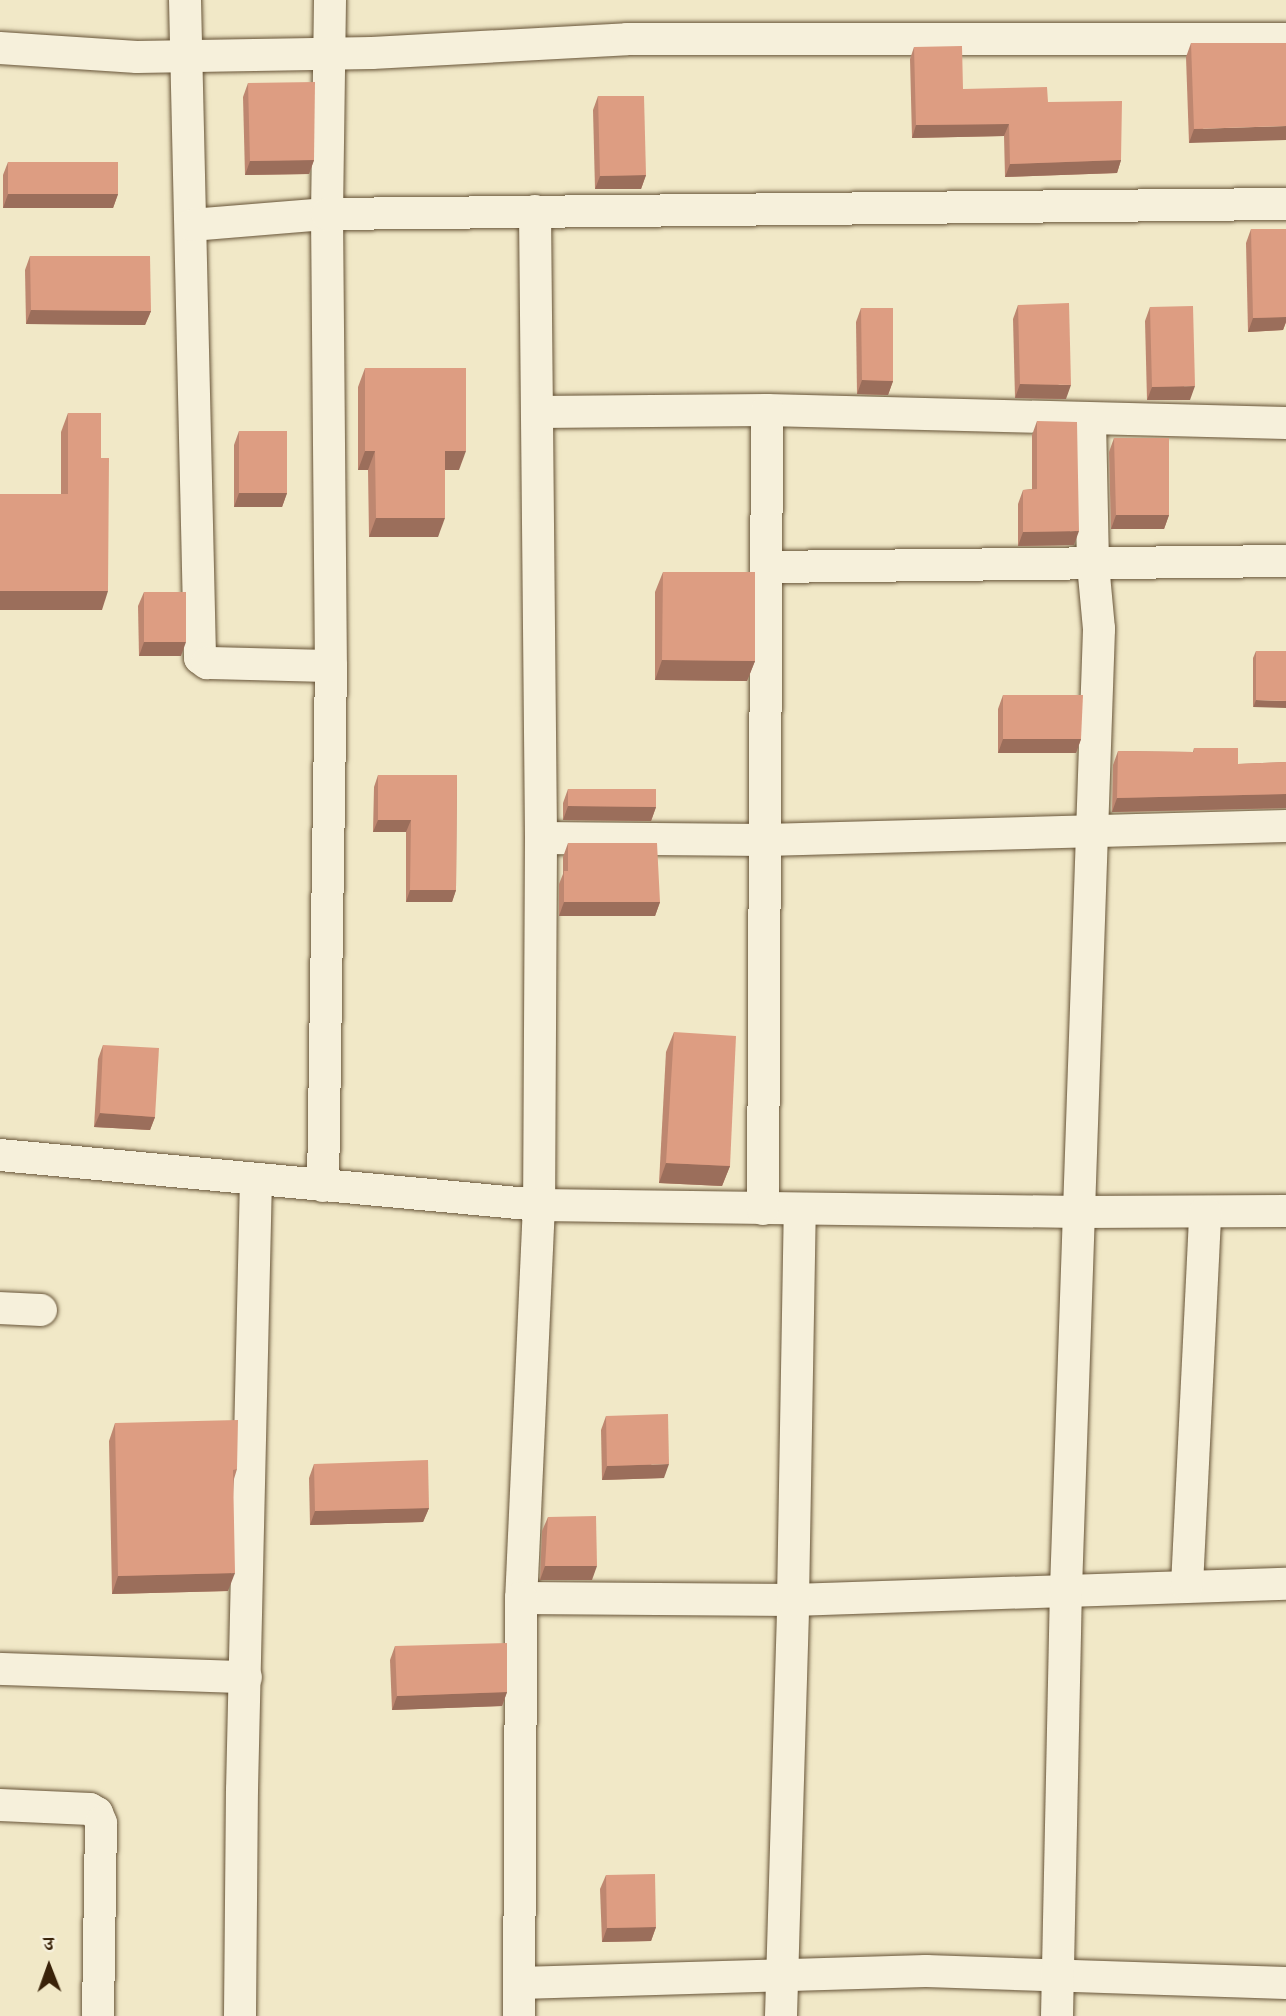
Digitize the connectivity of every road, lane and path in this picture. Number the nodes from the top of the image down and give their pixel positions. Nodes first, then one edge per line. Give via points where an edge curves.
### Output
1 (185, 0) edge
2 (330, 0) edge
3 (1286, 39) edge
4 (0, 48) edge
5 (330, 54) junction
6 (187, 57) junction
7 (1286, 204) edge
8 (535, 212) junction
9 (327, 214) junction
10 (192, 225) junction
11 (767, 411) junction
12 (538, 412) junction
13 (1090, 420) junction
14 (1286, 423) edge
15 (1286, 561) edge
16 (1093, 564) junction
17 (766, 567) junction
18 (331, 666) junction
19 (1286, 826) edge
20 (1092, 830) junction
21 (541, 838) junction
22 (765, 840) junction
23 (0, 1155) edge
24 (256, 1179) junction
25 (323, 1186) junction
26 (539, 1205) junction
27 (763, 1209) junction
28 (800, 1209) junction
29 (1286, 1210) edge
30 (1079, 1212) junction
31 (1205, 1212) junction
32 (0, 1308) edge
33 (41, 1310) dead end
34 (1286, 1584) edge
35 (1187, 1586) junction
36 (1066, 1589) junction
37 (521, 1598) junction
38 (793, 1600) junction
39 (0, 1669) edge
40 (246, 1677) junction
41 (0, 1805) edge
42 (782, 1974) junction
43 (1058, 1976) junction
44 (520, 1983) junction
45 (1286, 1983) edge
46 (99, 2016) edge
47 (240, 2016) edge
48 (519, 2016) edge
49 (781, 2016) edge
50 (1057, 2016) edge

1 - 6 street
2 - 5 street
3 - 5 street via 627,39
4 - 6 street
5 - 6 street
5 - 9 street
6 - 10 street
7 - 8 street
8 - 9 street
8 - 12 street
9 - 10 street
9 - 18 street
10 - 18 street via 200,658 207,663
11 - 12 street
11 - 13 street
11 - 17 street
12 - 21 street
13 - 14 street
13 - 16 street
15 - 16 street
16 - 17 street
16 - 20 street via 1099,629
17 - 22 street
18 - 25 street
19 - 20 street
20 - 22 street
20 - 30 street
21 - 22 street
21 - 26 street
22 - 27 street
23 - 24 street
24 - 25 street
24 - 40 street
25 - 26 street
26 - 27 street
26 - 37 street
27 - 28 street
28 - 30 street
28 - 38 street
29 - 31 street
30 - 31 street
30 - 36 street
31 - 35 street
32 - 33 street
34 - 35 street
35 - 36 street
36 - 38 street
36 - 43 street
37 - 38 street
37 - 44 street
38 - 42 street
39 - 40 street
40 - 47 street
41 - 46 street via 97,1813 101,1823
42 - 43 street via 926,1971
42 - 44 street
42 - 49 street
43 - 45 street
43 - 50 street
44 - 48 street

